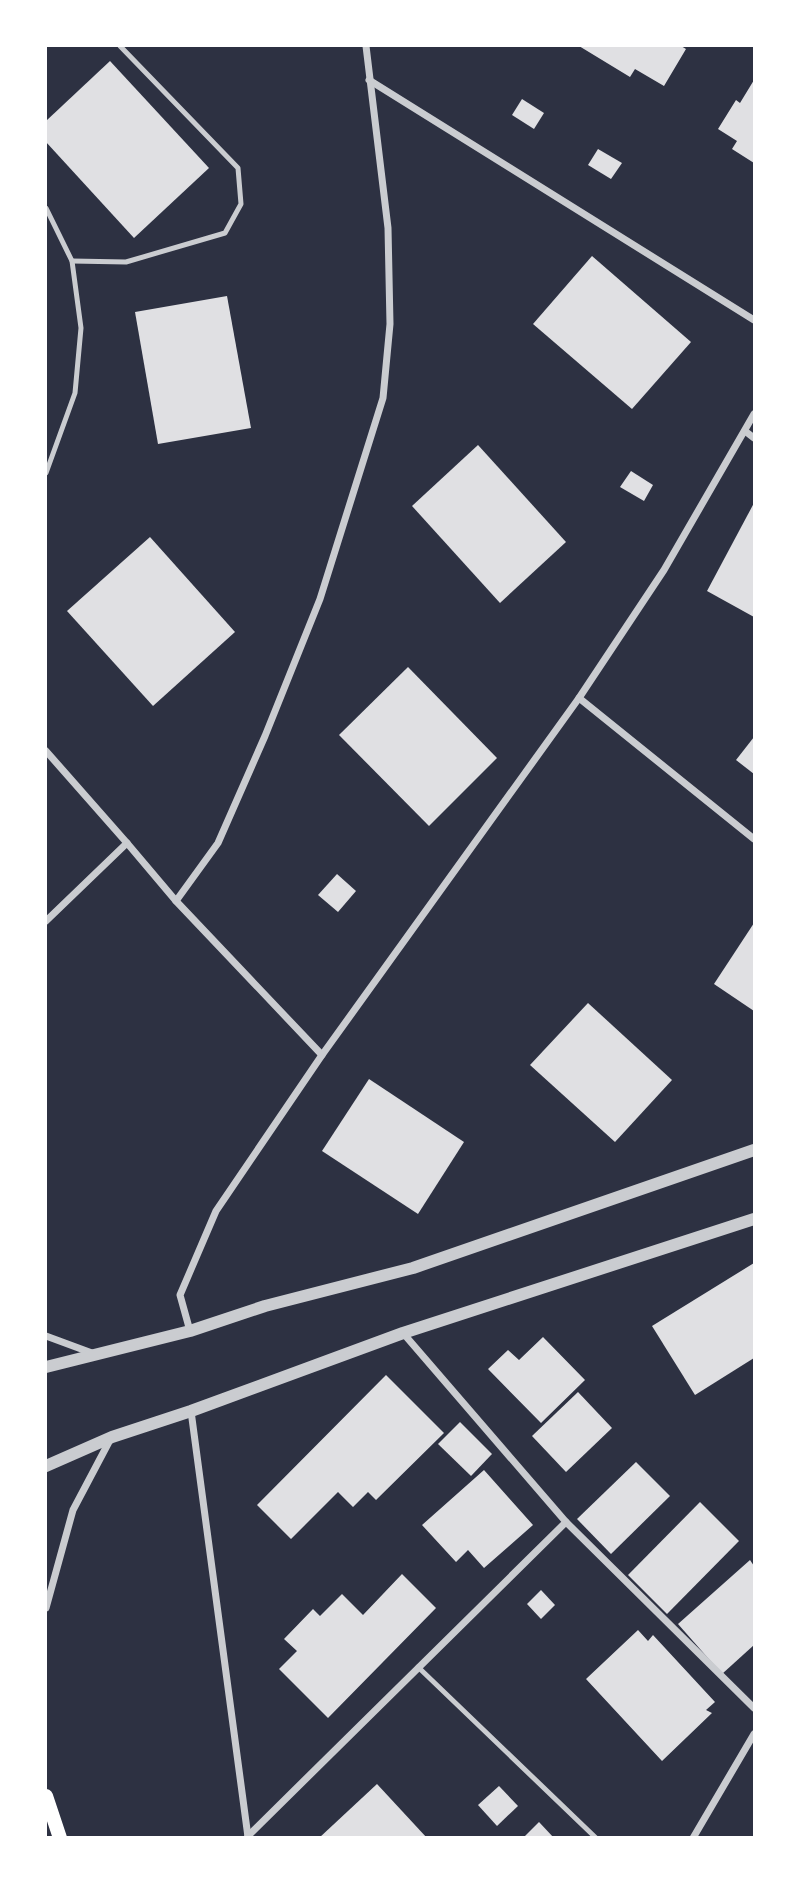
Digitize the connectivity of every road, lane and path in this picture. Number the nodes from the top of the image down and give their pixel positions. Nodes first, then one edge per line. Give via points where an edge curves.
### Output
1 (120, 46) edge
2 (366, 46) edge
3 (369, 80) junction
4 (46, 208) edge
5 (72, 261) junction
6 (754, 320) edge
7 (754, 414) edge
8 (745, 431) junction
9 (754, 438) edge
10 (46, 472) edge
11 (579, 698) junction
12 (46, 751) edge
13 (754, 839) edge
14 (127, 843) junction
15 (176, 901) junction
16 (46, 921) edge
17 (322, 1055) junction
18 (754, 1150) edge
19 (754, 1219) edge
20 (190, 1331) junction
21 (403, 1333) junction
22 (46, 1336) edge
23 (96, 1354) junction
24 (46, 1367) edge
25 (191, 1410) junction
26 (112, 1437) junction
27 (46, 1466) edge
28 (566, 1521) junction
29 (46, 1608) edge
30 (418, 1667) junction
31 (754, 1708) edge
32 (754, 1734) edge
33 (46, 1796) edge
34 (248, 1837) edge
35 (60, 1838) edge
36 (596, 1838) edge
37 (693, 1838) edge

1 - 5 lane via 238,168 241,204 225,233 126,262
2 - 3 street
3 - 6 street
3 - 15 street via 388,228 390,324 383,398 320,599 265,736 218,842
4 - 5 lane
5 - 10 lane via 81,328 75,393
7 - 8 street
8 - 9 street
8 - 11 street via 664,570
11 - 13 street
11 - 17 street
12 - 14 street
14 - 15 street
14 - 16 street
15 - 17 street
17 - 20 street via 216,1210 180,1295
18 - 20 street via 413,1268 265,1306
19 - 21 street
20 - 23 street
21 - 25 street
21 - 28 street
22 - 23 street
23 - 24 street
25 - 26 street
25 - 34 street
26 - 27 street
26 - 29 street via 74,1510
28 - 30 street
28 - 31 street
30 - 34 street
30 - 36 lane
32 - 37 street
33 - 35 main road

